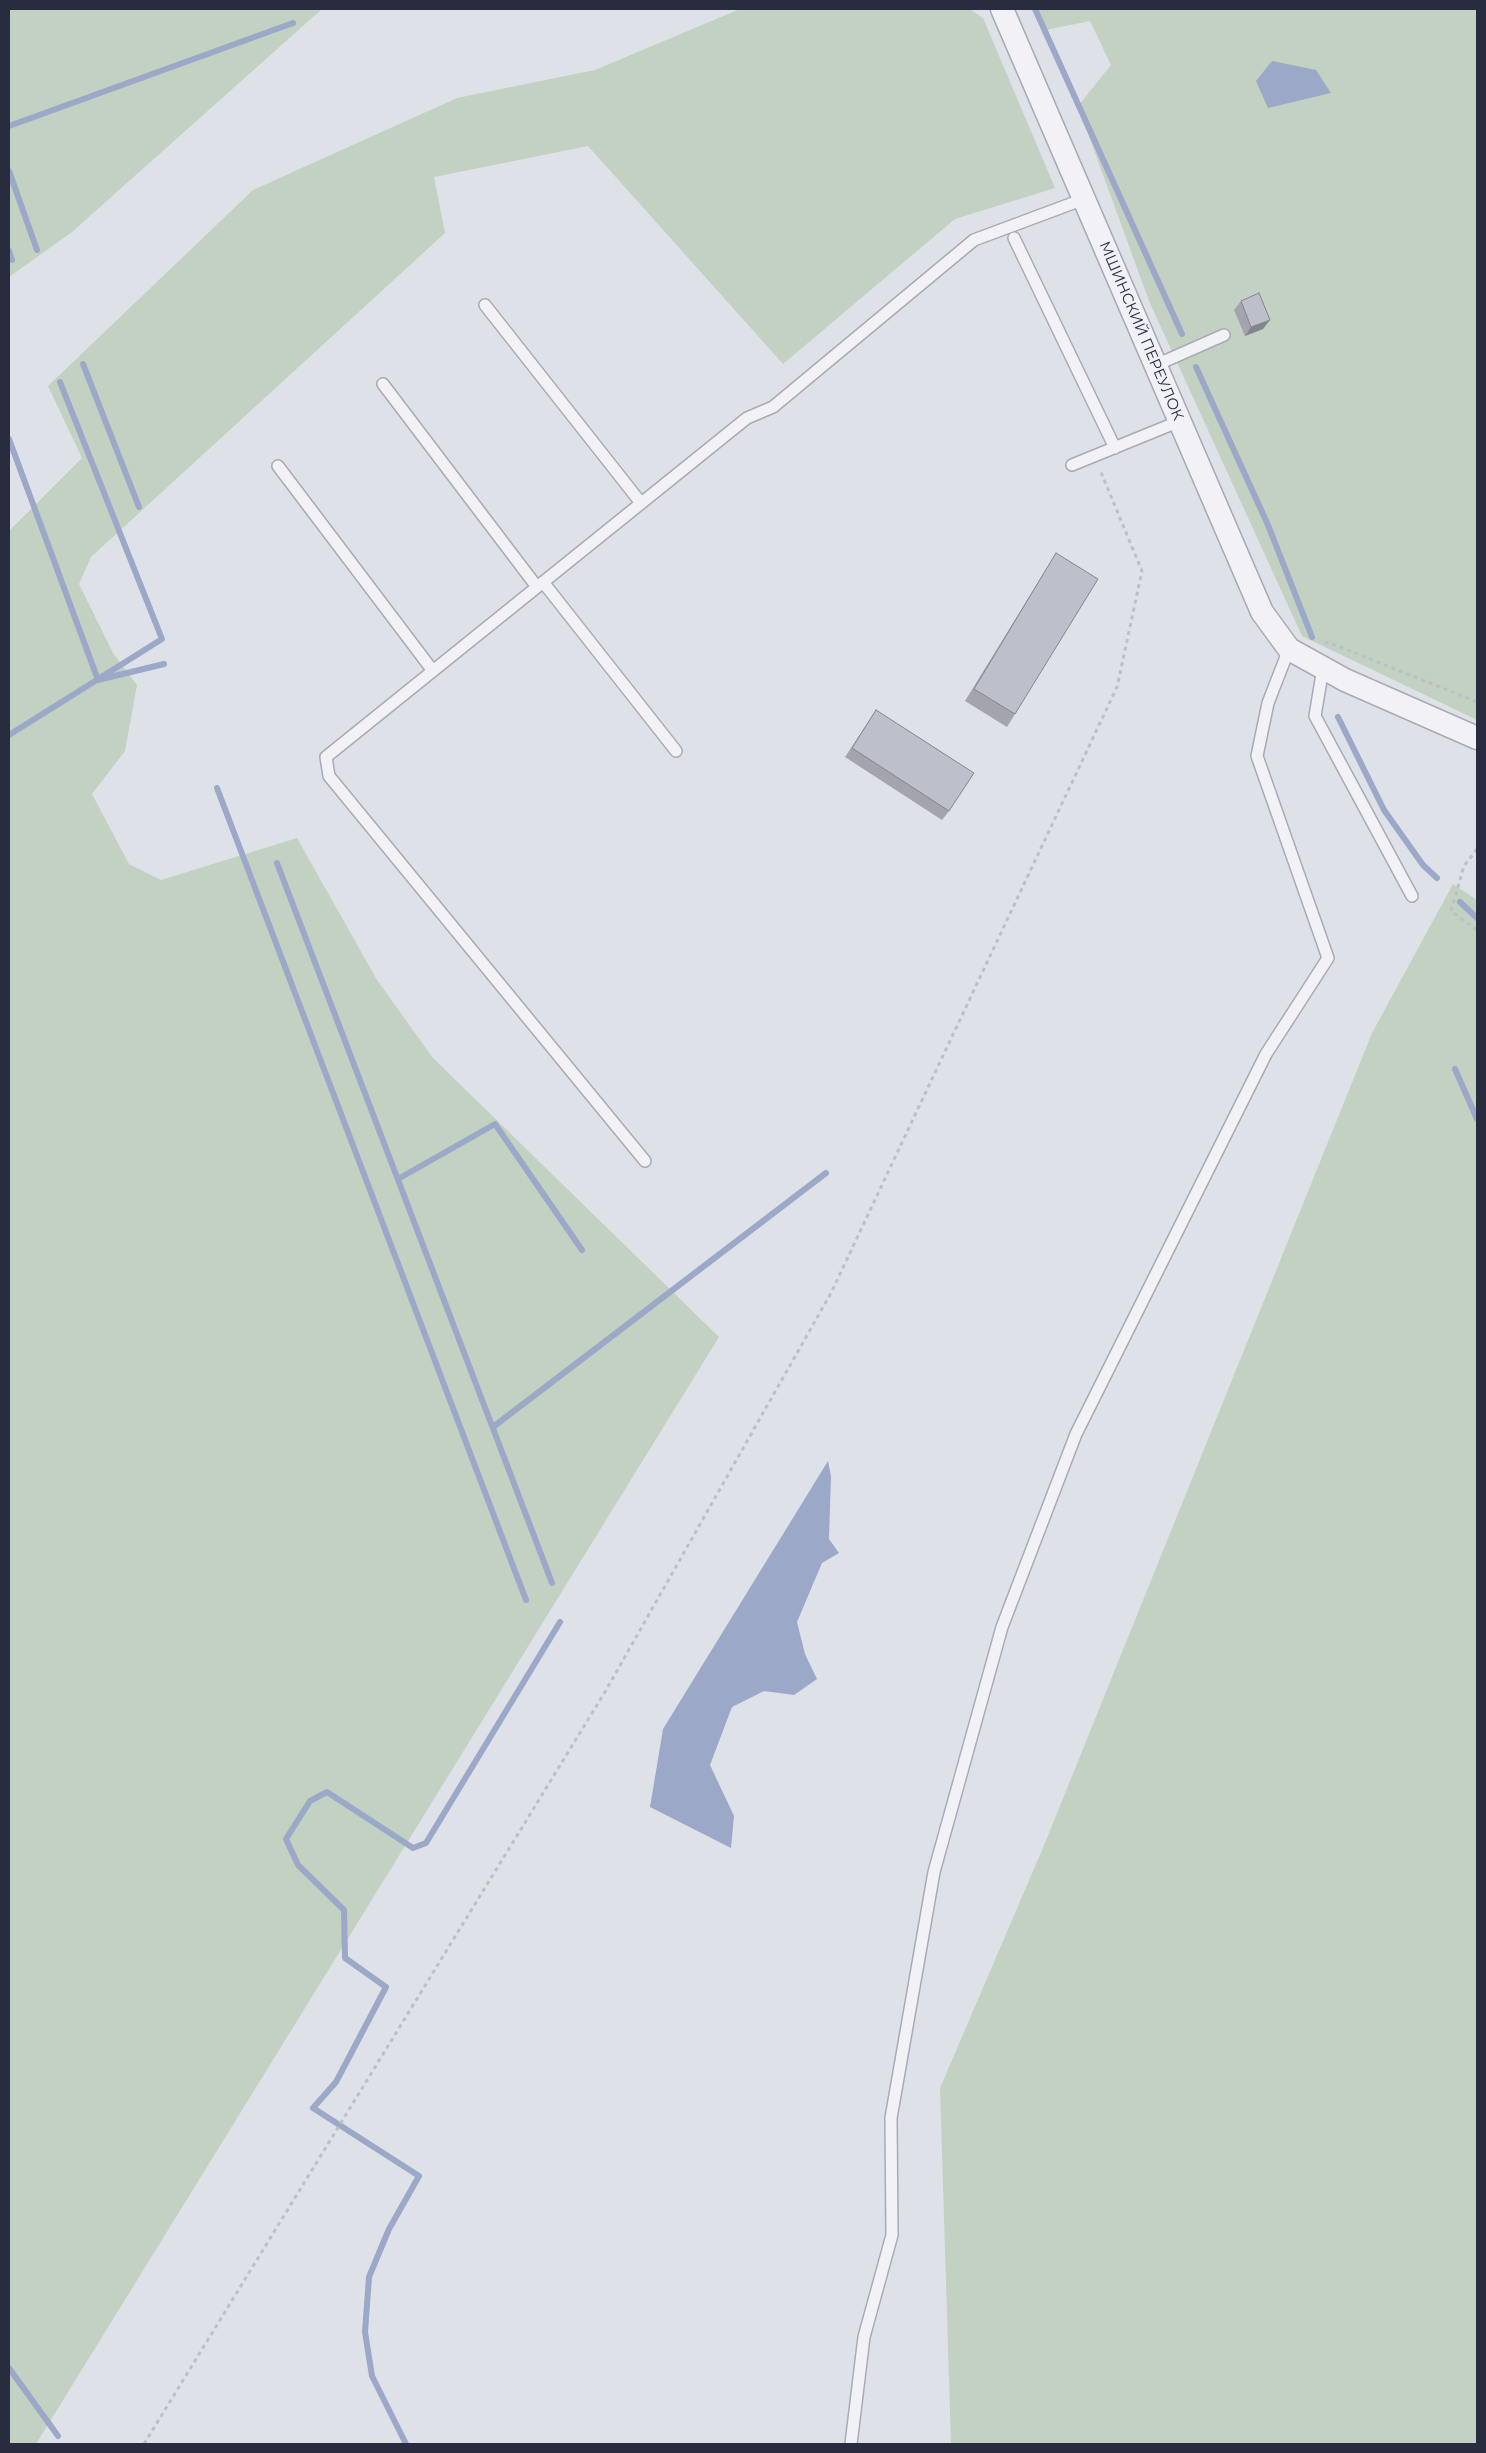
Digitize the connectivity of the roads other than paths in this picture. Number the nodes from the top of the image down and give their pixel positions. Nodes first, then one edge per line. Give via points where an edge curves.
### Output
1 (1002, 9) edge
2 (1084, 199) junction
3 (1014, 238) dead end
4 (485, 305) dead end
5 (1224, 335) dead end
6 (1156, 365) junction
7 (383, 384) dead end
8 (1180, 422) junction
9 (1115, 448) junction
10 (1072, 465) dead end
11 (278, 466) dead end
12 (641, 503) junction
13 (540, 585) junction
14 (1306, 658) junction
15 (433, 671) junction
16 (1477, 738) edge
17 (676, 751) dead end
18 (1412, 896) dead end
19 (645, 1161) dead end
20 (851, 2444) edge

1 - 2 street, МШИНСКИЙ ПЕРЕУЛОК
2 - 6 street, МШИНСКИЙ ПЕРЕУЛОК
2 - 12 lane via 974,240 773,407 747,418
3 - 9 lane
4 - 12 lane
5 - 6 lane
6 - 8 street, МШИНСКИЙ ПЕРЕУЛОК
7 - 13 lane
8 - 9 lane
8 - 14 street, МШИНСКИЙ ПЕРЕУЛОК via 1262,612
9 - 10 lane
11 - 15 lane
12 - 13 lane
13 - 15 lane
13 - 17 lane
14 - 16 street via 1345,680
14 - 18 lane via 1315,716
14 - 20 lane via 1268,703 1257,756 1328,958 1266,1054 1076,1434 1002,1627 934,1872 891,2118 892,2235 864,2337
15 - 19 lane via 326,758 329,776

